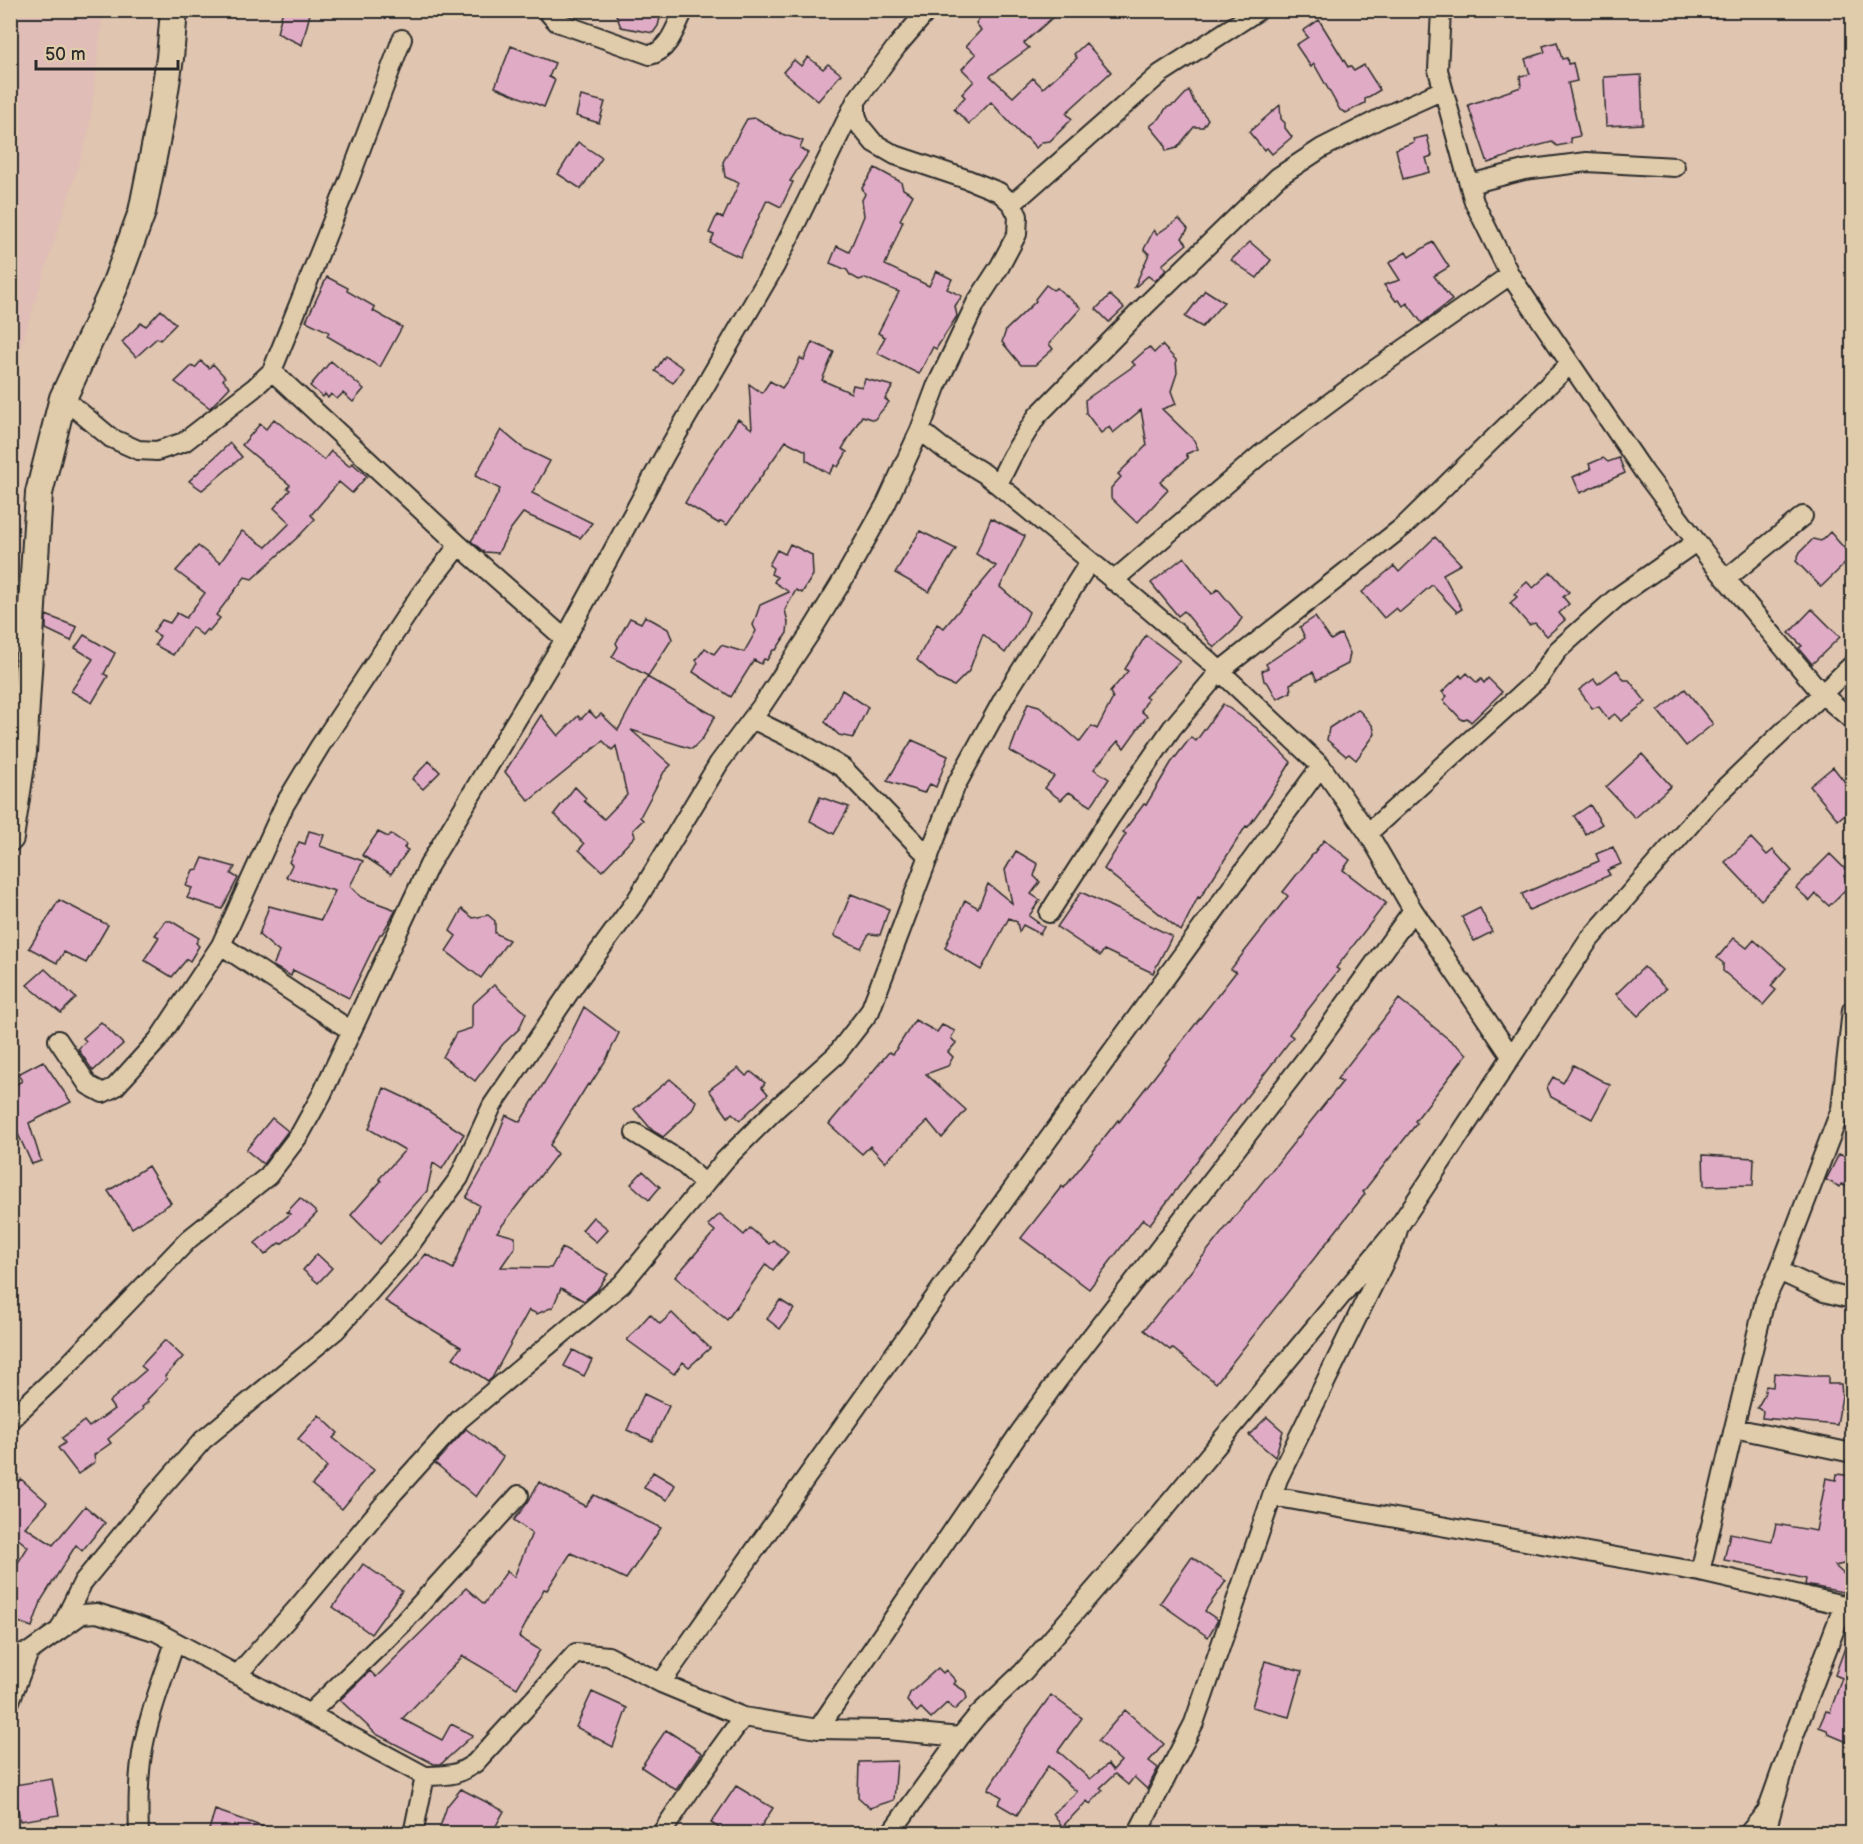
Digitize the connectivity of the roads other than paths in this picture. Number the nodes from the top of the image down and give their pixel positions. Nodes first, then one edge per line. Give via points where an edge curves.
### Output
1 (174, 10) edge
2 (546, 10) edge
3 (684, 10) edge
4 (928, 10) edge
5 (1259, 10) edge
6 (1441, 10) edge
7 (402, 39) dead end
8 (1443, 90) junction
9 (856, 102) junction
10 (1676, 167) dead end
11 (1470, 184) junction
12 (1012, 204) junction
13 (1510, 275) junction
14 (1570, 364) junction
15 (272, 371) junction
16 (63, 398) junction
17 (920, 429) junction
18 (998, 484) junction
19 (1803, 516) dead end
20 (1696, 542) junction
21 (459, 545) junction
22 (1090, 561) junction
23 (1726, 579) junction
24 (1113, 580) junction
25 (565, 639) junction
26 (1852, 665) edge
27 (1220, 671) junction
28 (1823, 695) junction
29 (752, 719) junction
30 (1852, 720) edge
31 (1321, 766) junction
32 (1368, 833) junction
33 (10, 838) edge
34 (928, 857) junction
35 (1413, 910) junction
36 (1049, 912) dead end
37 (221, 945) junction
38 (1852, 1010) edge
39 (350, 1030) junction
40 (58, 1040) dead end
41 (1511, 1056) junction
42 (635, 1133) dead end
43 (705, 1184) junction
44 (1399, 1226) junction
45 (1779, 1270) junction
46 (1852, 1299) edge
47 (10, 1420) edge
48 (1734, 1428) junction
49 (1852, 1453) edge
50 (519, 1495) dead end
51 (1272, 1496) junction
52 (1700, 1572) junction
53 (1848, 1606) edge
54 (60, 1629) junction
55 (175, 1642) junction
56 (20, 1653) edge
57 (237, 1675) junction
58 (661, 1683) junction
59 (10, 1701) edge
60 (309, 1714) junction
61 (743, 1717) junction
62 (818, 1729) junction
63 (960, 1737) junction
64 (1793, 1738) junction
65 (425, 1776) junction
66 (139, 1833) edge
67 (413, 1833) edge
68 (661, 1833) edge
69 (890, 1833) edge
70 (1137, 1833) edge
71 (1748, 1833) edge
72 (1765, 1833) edge

1 - 16 main road via 160,122 142,212 114,288
2 - 3 street via 558,22 650,55 664,48
4 - 9 street
5 - 12 street via 1160,74
6 - 8 street via 1438,70
7 - 15 street
8 - 11 street
8 - 18 street via 1322,148 1278,177 1037,416
9 - 12 street via 860,126 874,142 999,192
9 - 25 street via 775,266 666,453
10 - 11 street via 1587,162 1524,170
11 - 13 street via 1474,202
12 - 17 street via 1018,216 1017,234 976,303
13 - 14 street
13 - 24 street via 1260,455
14 - 20 street
14 - 27 street via 1404,526
15 - 16 street via 184,442 157,451 138,450 111,438
15 - 21 street
16 - 33 main road via 39,493 23,752
17 - 18 street
17 - 29 street via 886,504 847,573
18 - 22 street
19 - 23 street
20 - 23 street
20 - 32 street via 1616,598 1558,650 1539,678
21 - 25 street
21 - 37 street via 420,595 320,746 291,795
22 - 24 street
22 - 34 street via 1006,694 955,787
23 - 28 street
24 - 27 street
25 - 39 street via 429,865
26 - 28 street
27 - 31 street
27 - 36 street via 1172,728
28 - 30 street
28 - 41 street via 1710,802 1589,940
29 - 34 street via 843,768
29 - 54 street via 719,763 636,901 574,984 492,1106 459,1178 404,1254 336,1330 203,1440 84,1582
31 - 32 street
31 - 58 street via 808,1473
32 - 35 street
34 - 43 street via 870,1011 836,1055 777,1108
35 - 41 street
35 - 62 street via 1311,1052 1033,1415
37 - 39 street
37 - 40 street via 158,1040 115,1087 103,1093 88,1085
38 - 45 street via 1841,1109
39 - 47 street via 300,1134 268,1176 189,1239
41 - 44 street
42 - 43 street via 679,1160
43 - 57 street via 622,1284 460,1419
44 - 51 street
44 - 63 street via 1161,1513 1023,1672
45 - 46 street via 1824,1292
45 - 48 street via 1765,1300
48 - 49 street
48 - 52 street
50 - 60 street via 402,1624
51 - 52 street
51 - 70 street via 1194,1723
52 - 53 street
53 - 64 street
54 - 55 street via 82,1614 97,1613 157,1632
54 - 56 street
55 - 57 street
55 - 66 street via 142,1754
56 - 59 street
57 - 60 street
58 - 61 street
58 - 65 street via 608,1656 576,1653 475,1763 462,1773
60 - 65 street
61 - 62 street
61 - 68 street
62 - 63 street
63 - 69 street
64 - 71 street via 1767,1810
64 - 72 street
65 - 67 street

